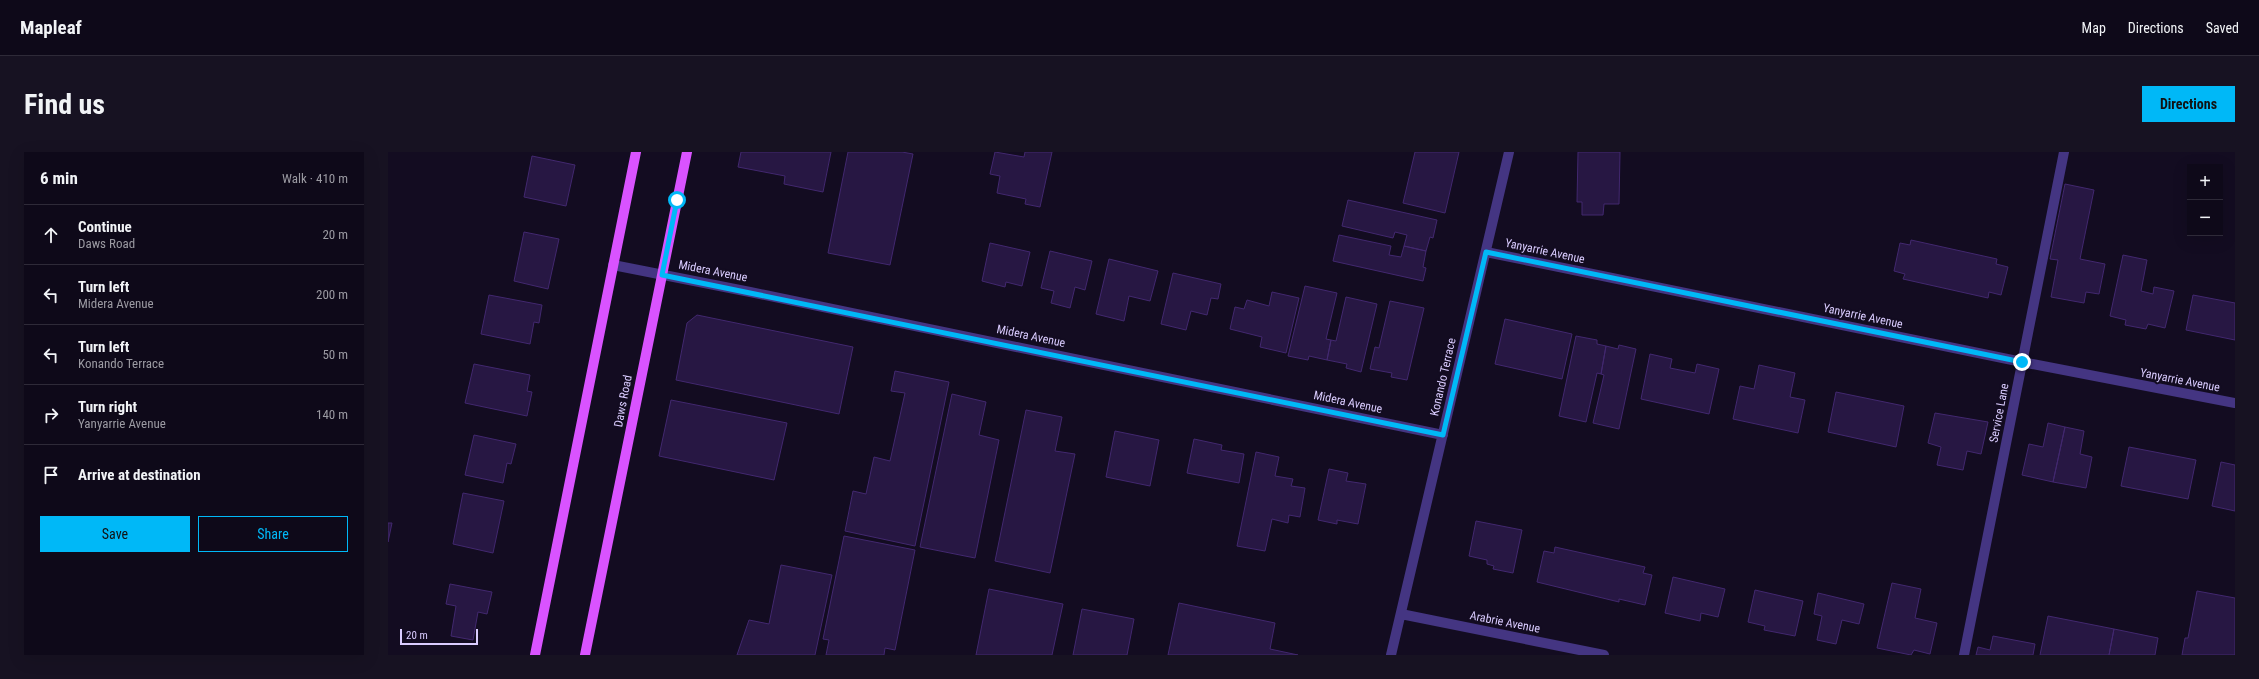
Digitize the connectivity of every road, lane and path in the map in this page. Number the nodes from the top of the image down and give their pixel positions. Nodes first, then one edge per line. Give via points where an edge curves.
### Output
1 (636, 152) edge
2 (687, 152) edge
3 (1509, 152) edge
4 (2064, 152) edge
5 (1486, 252) junction
6 (613, 265) junction
7 (662, 275) junction
8 (2022, 362) junction
9 (2235, 403) edge
10 (1443, 435) junction
11 (1401, 614) junction
12 (535, 655) edge
13 (585, 655) edge
14 (1391, 655) edge
15 (1604, 655) edge
16 (1964, 655) edge

1 - 6 main road
2 - 7 main road, Daws Road
3 - 5 street, Konando Terrace
4 - 8 street, Service Lane
5 - 8 street, Yanyarrie Avenue
5 - 10 street, Konando Terrace
6 - 7 street, Midera Avenue
6 - 12 main road
7 - 10 street, Midera Avenue
7 - 13 main road, Daws Road
8 - 9 street, Yanyarrie Avenue
8 - 16 street, Service Lane
10 - 11 street, Konando Terrace
11 - 14 street, Konando Terrace
11 - 15 street, Arabrie Avenue

